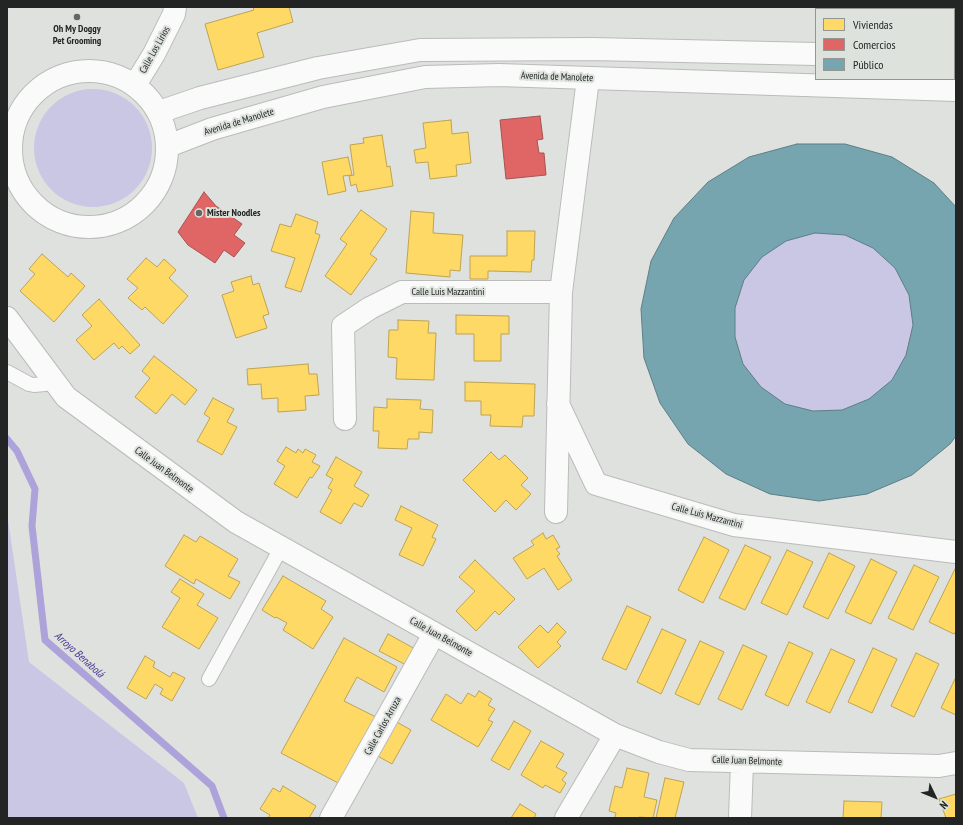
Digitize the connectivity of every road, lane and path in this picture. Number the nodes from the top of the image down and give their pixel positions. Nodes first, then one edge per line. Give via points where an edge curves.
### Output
1 (175, 11) edge
2 (815, 54) edge
3 (588, 78) junction
4 (135, 85) junction
5 (956, 90) edge
6 (14, 105) edge
7 (159, 112) junction
8 (9, 138) edge
9 (168, 146) junction
10 (13, 187) edge
11 (561, 292) junction
12 (7, 318) edge
13 (7, 372) edge
14 (52, 379) junction
15 (558, 404) junction
16 (345, 419) dead end
17 (556, 512) dead end
18 (281, 548) junction
19 (956, 552) edge
20 (434, 634) junction
21 (209, 679) dead end
22 (615, 735) junction
23 (742, 762) junction
24 (956, 763) edge
25 (331, 818) edge
26 (566, 818) edge
27 (740, 818) edge

1 - 4 street, Calle Los Lirios
2 - 7 street via 592,49 420,50 318,68 200,98
3 - 5 street, Avenida de Manolete
3 - 9 street, Avenida de Manolete via 499,75 425,77 323,97 212,129
3 - 11 street, Calle Luis Mazzantini
4 - 6 street via 112,73 86,70 61,76
4 - 7 street
6 - 8 street via 15,123
7 - 9 street
8 - 10 street
9 - 10 street via 164,172 152,196 133,214 109,225 83,228 58,222
11 - 15 street, Calle Luis Mazzantini
11 - 16 street, Calle Luis Mazzantini via 402,292 370,308 343,326
12 - 14 street, Calle Juan Belmonte
13 - 14 lane via 34,385 45,384
14 - 18 street, Calle Juan Belmonte via 66,398 236,522
15 - 17 street, Calle Luis Mazzantini
15 - 19 street, Calle Luis Mazzantini via 596,484 734,525
18 - 20 street, Calle Juan Belmonte
18 - 21 lane
20 - 22 street, Calle Juan Belmonte
20 - 25 street, Calle Carlos Arruza
22 - 23 street, Calle Juan Belmonte via 658,752 690,760
22 - 26 street
23 - 24 street, Calle Juan Belmonte via 939,766
23 - 27 street

